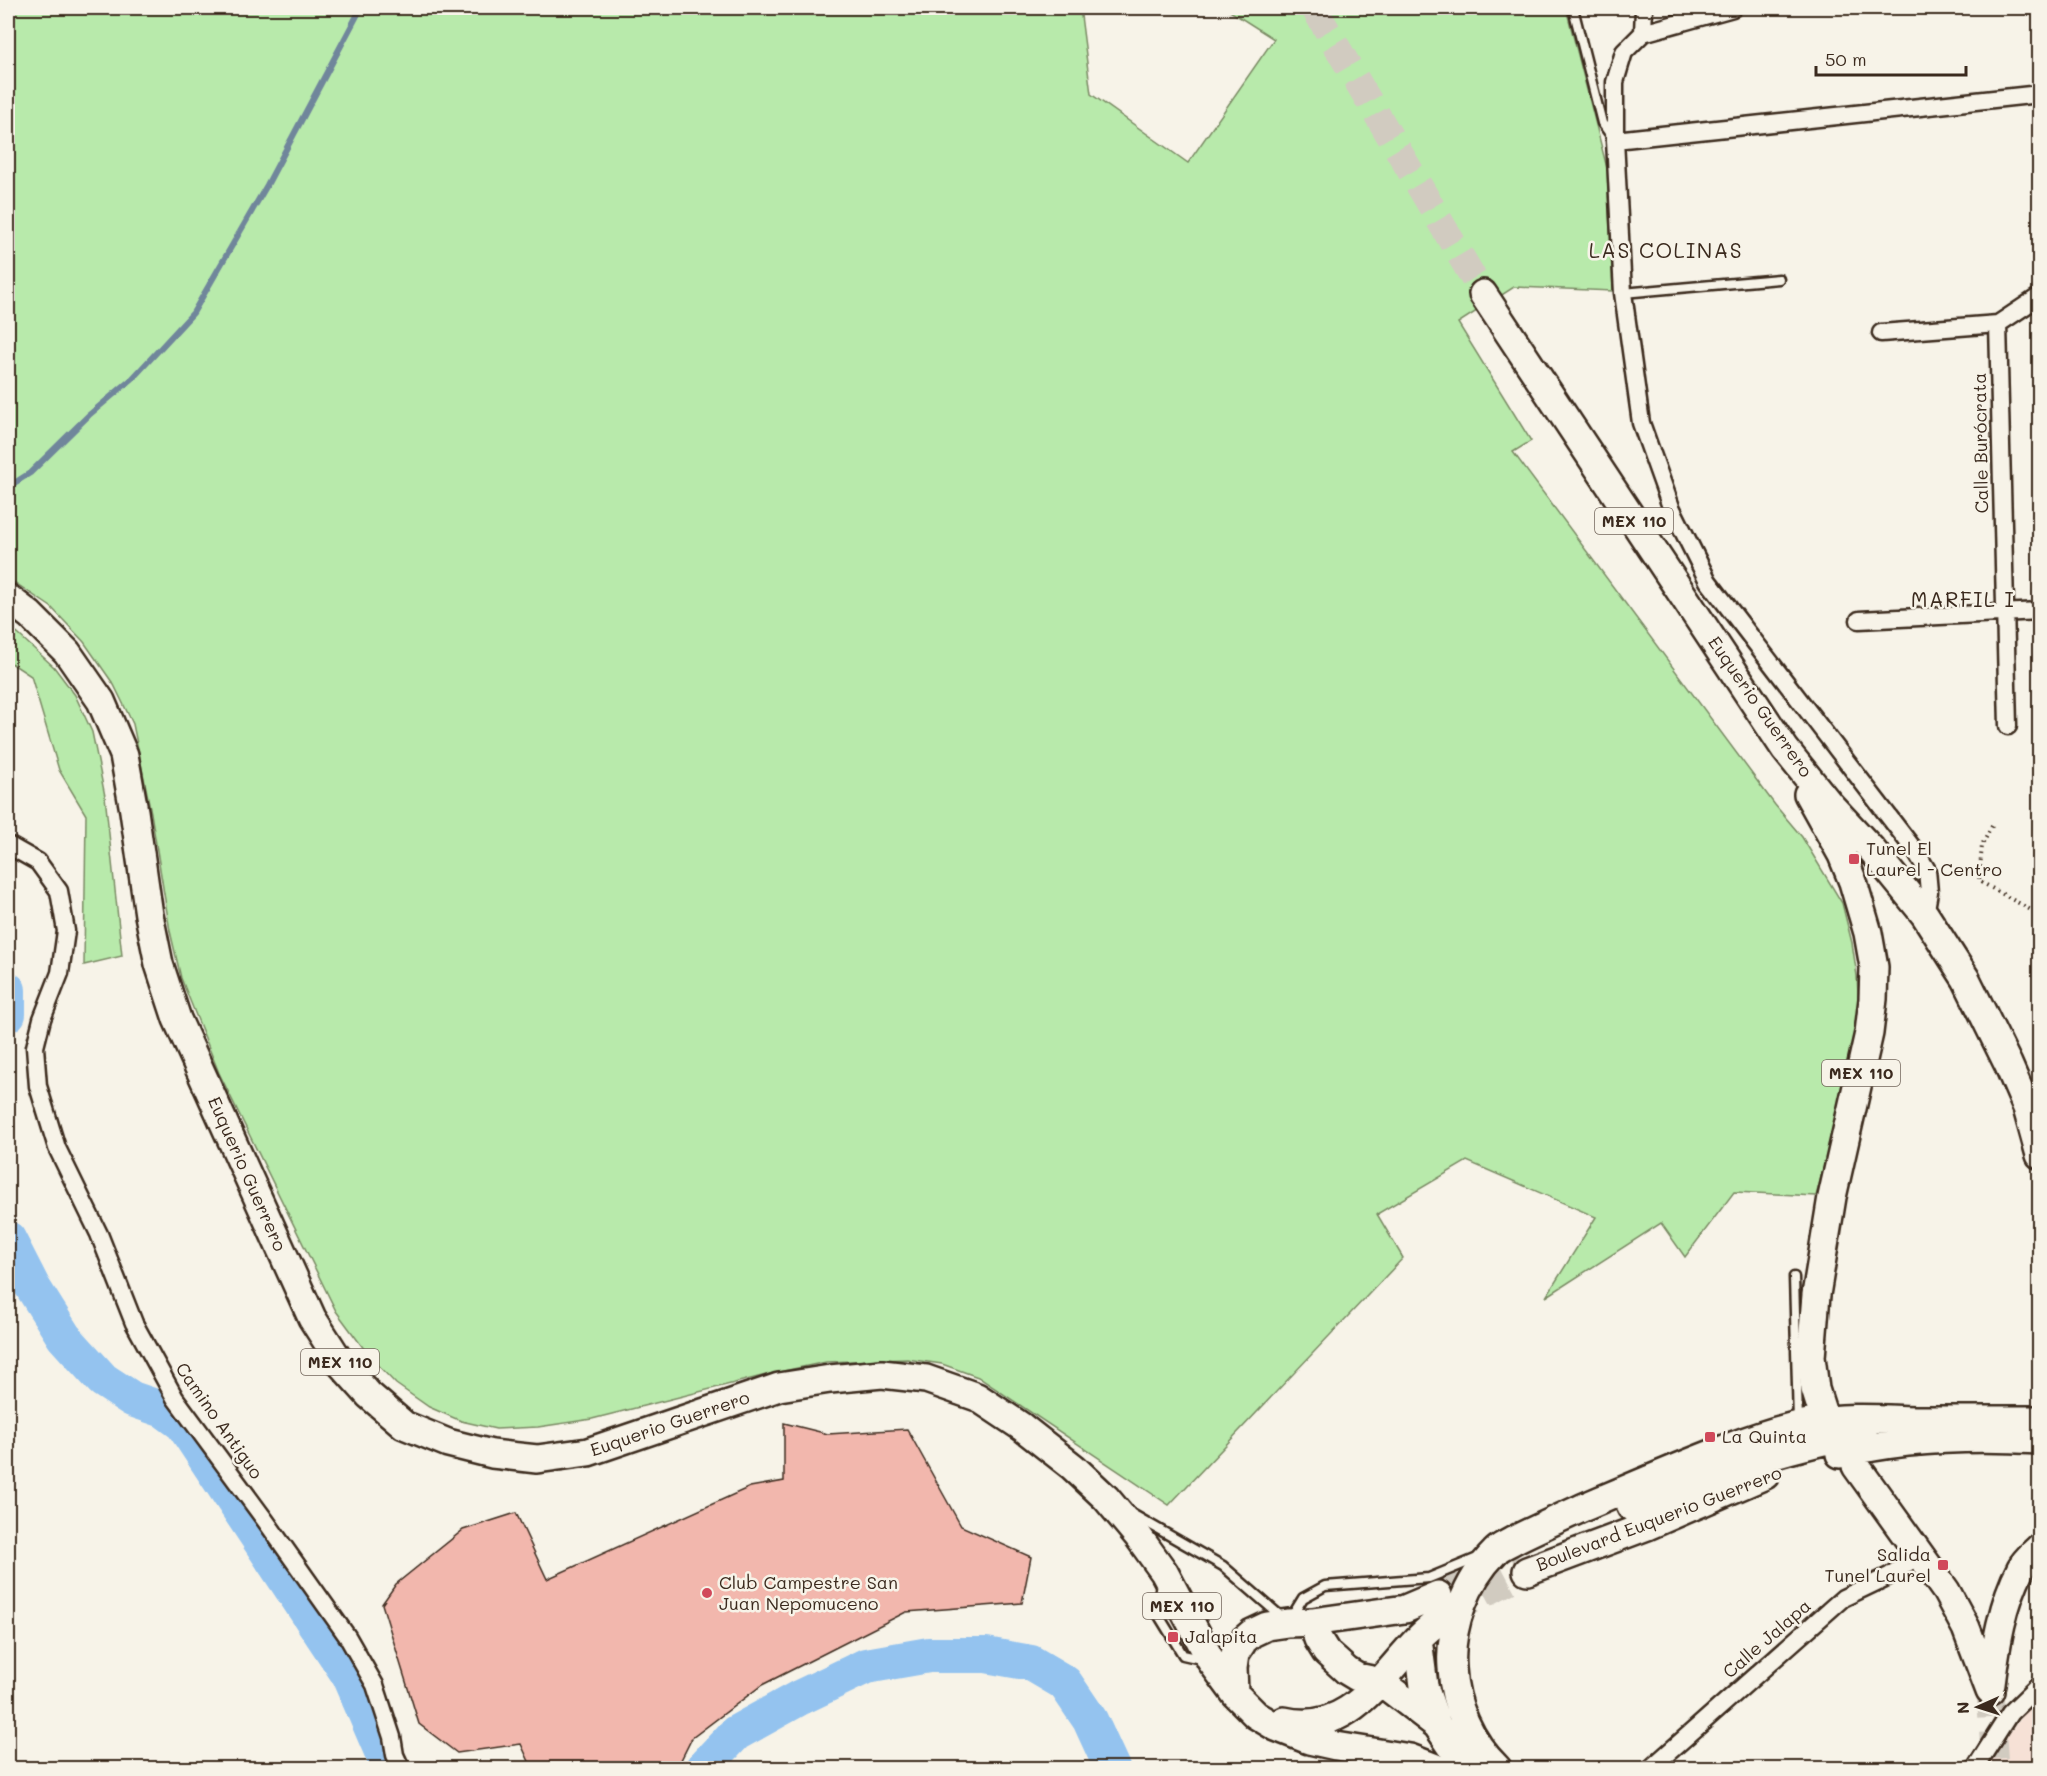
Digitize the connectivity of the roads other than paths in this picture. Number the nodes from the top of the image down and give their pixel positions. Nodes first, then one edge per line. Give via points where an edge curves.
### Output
1 (1573, 8) edge
2 (1644, 8) edge
3 (1733, 8) edge
4 (1643, 33) junction
5 (2040, 94) edge
6 (1615, 140) junction
7 (1779, 279) dead end
8 (1623, 293) junction
9 (1483, 294) tunnel mouth
10 (2040, 296) edge
11 (1998, 324) junction
12 (1881, 333) dead end
13 (8, 598) edge
14 (2040, 611) edge
15 (2004, 612) junction
16 (1859, 620) dead end
17 (2008, 726) dead end
18 (1785, 749) junction
19 (8, 845) edge
20 (1925, 915) junction
21 (2040, 1155) edge
22 (1794, 1277) dead end
23 (1822, 1411) dead end
24 (1918, 1420) junction
25 (2040, 1420) edge
26 (1798, 1425) junction
27 (2040, 1440) edge
28 (1856, 1466) dead end
29 (1106, 1498) junction
30 (2040, 1547) edge
31 (1919, 1555) junction
32 (1514, 1558) junction
33 (1300, 1622) junction
34 (1418, 1639) junction
35 (1381, 1682) junction
36 (2040, 1684) edge
37 (1234, 1692) junction
38 (1256, 1715) junction
39 (1437, 1725) junction
40 (401, 1768) edge
41 (1436, 1768) edge
42 (1466, 1768) edge
43 (1497, 1768) edge
44 (1651, 1768) edge
45 (1975, 1768) edge

1 - 6 lane via 1602,123
2 - 4 street
3 - 4 street
4 - 6 street via 1624,52 1614,82
5 - 6 street
6 - 8 street
7 - 8 lane
8 - 20 street via 1641,423 1671,507 1708,581 1916,852 1927,870
9 - 18 main road, Euquerio Guerrero / MEX 110
10 - 11 street
11 - 12 street
11 - 15 street, Calle Burócrata
13 - 29 main road, Euquerio Guerrero / MEX 110 via 67,652 101,701 124,755 153,935 177,1018 312,1318 342,1365 404,1425 448,1443 492,1454 537,1459 588,1452 779,1387 882,1374 926,1379 977,1397 1023,1426
14 - 15 street
15 - 16 street
15 - 17 street, Calle Burócrata
18 - 20 main road, Euquerio Guerrero / MEX 110
18 - 23 main road, MEX 110 via 1842,855 1866,925 1874,967 1869,1033 1816,1295 1811,1357
19 - 40 street, Camino Antiguo via 38,862 59,891 66,931 60,973 35,1047 38,1086 57,1148 99,1234 134,1323 175,1398 347,1636 375,1685
20 - 21 main road, Euquerio Guerrero / MEX 110 via 1966,979 2008,1064 2027,1108
22 - 26 lane
24 - 25 main road, Boulevard Euquerio Guerrero
24 - 26 main road via 1848,1418
24 - 32 main road, Boulevard Euquerio Guerrero via 1803,1445 1694,1481
26 - 32 main road via 1689,1462 1541,1526
27 - 32 main road, Boulevard Euquerio Guerrero via 1952,1439 1878,1445 1756,1478 1647,1526
28 - 31 main road
29 - 33 lane via 1223,1566
29 - 37 main road, Euquerio Guerrero / MEX 110 via 1164,1572 1211,1661
30 - 31 main road via 2022,1566 2003,1613 1990,1691 1966,1628 1946,1591
31 - 44 street, Calle Jalapa via 1889,1576 1843,1598
32 - 33 lane via 1429,1578 1325,1586 1303,1598
32 - 43 main road via 1476,1574 1463,1602 1451,1657 1459,1710 1473,1737
33 - 34 main road via 1441,1605
33 - 35 main road via 1347,1671
33 - 37 main road via 1267,1626 1244,1640 1235,1654
34 - 35 main road
34 - 39 main road via 1424,1686
35 - 38 main road via 1333,1719 1298,1725
35 - 39 main road
36 - 45 street via 2010,1713
37 - 38 main road, Euquerio Guerrero / MEX 110
38 - 41 main road, MEX 110 via 1309,1740 1410,1758
39 - 42 main road

